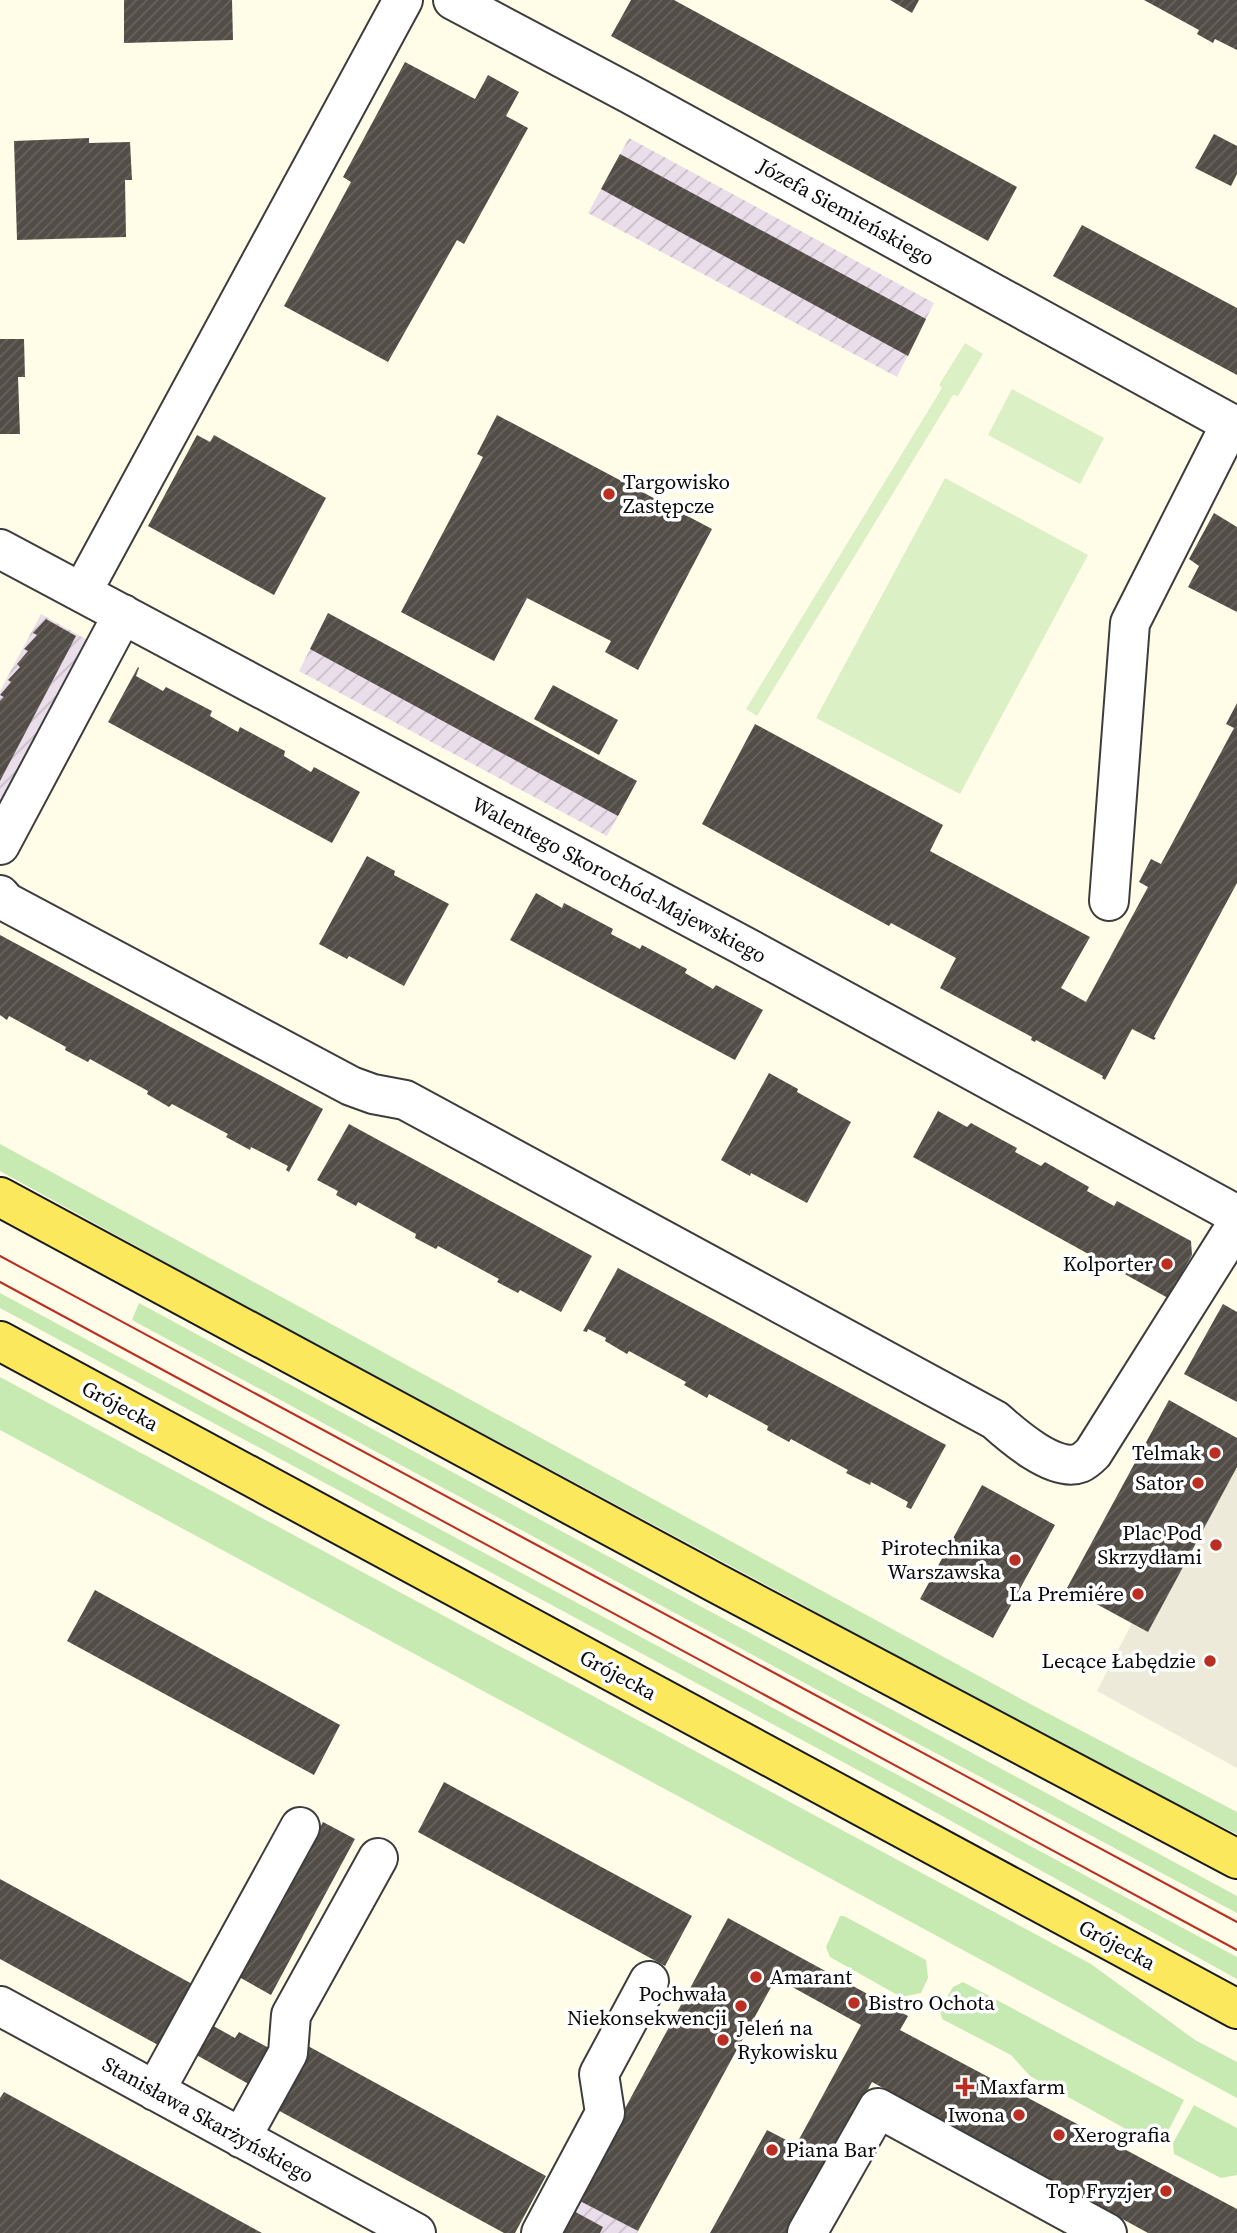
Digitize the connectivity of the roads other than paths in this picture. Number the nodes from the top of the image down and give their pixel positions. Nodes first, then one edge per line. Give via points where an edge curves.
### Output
1 (403, 0) edge
2 (453, 0) edge
3 (1234, 425) edge
4 (0, 549) edge
5 (82, 592) junction
6 (123, 614) junction
7 (0, 845) edge
8 (0, 895) edge
9 (1109, 901) dead end
10 (0, 1197) edge
11 (1237, 1215) edge
12 (1237, 1224) edge
13 (0, 1342) edge
14 (300, 1827) dead end
15 (378, 1858) dead end
16 (1237, 1859) edge
17 (649, 1981) dead end
18 (0, 2006) edge
19 (1237, 2009) edge
20 (155, 2091) junction
21 (241, 2138) junction
22 (416, 2233) edge
23 (541, 2233) edge
24 (807, 2233) edge
25 (1107, 2233) edge

1 - 5 street
2 - 3 street, Józefa Siemieńskiego
3 - 9 street via 1130,624
4 - 5 street, Walentego Skorochód-Majewskiego
5 - 6 street, Walentego Skorochód-Majewskiego
6 - 7 street
6 - 11 street, Walentego Skorochód-Majewskiego
8 - 12 street via 351,1086 405,1100 995,1420 1020,1442 1066,1465 1081,1463 1093,1453
10 - 16 main road
13 - 19 main road, Grójecka
14 - 20 street
15 - 21 street via 291,2015 288,2053
17 - 23 street via 599,2074 605,2113
18 - 20 street, Stanisława Skarżyńskiego
20 - 21 street, Stanisława Skarżyńskiego
21 - 22 street, Stanisława Skarżyńskiego
24 - 25 street via 878,2108

